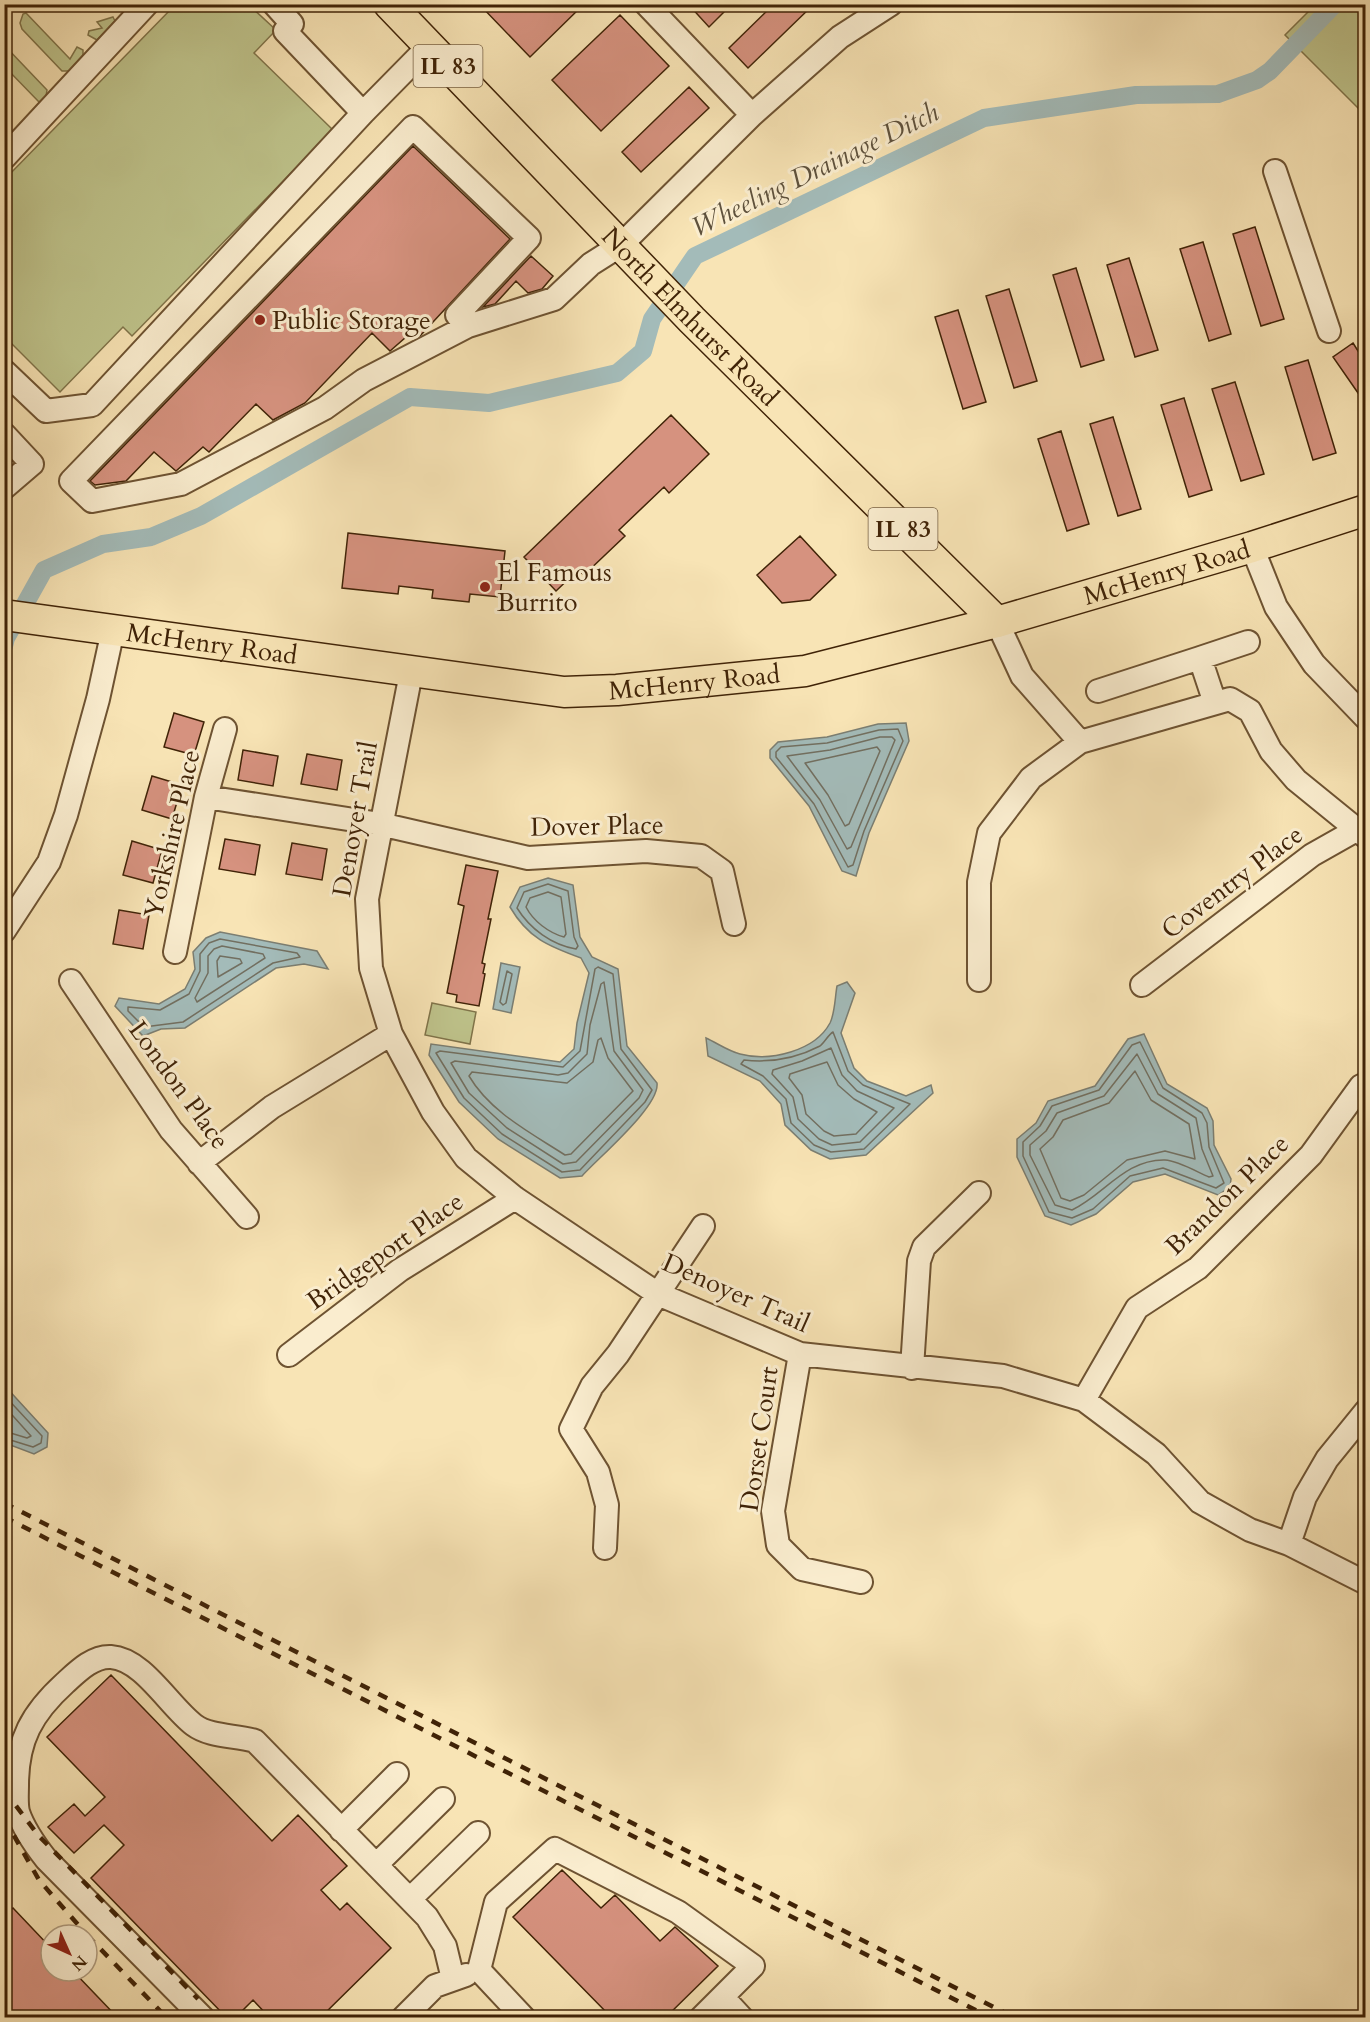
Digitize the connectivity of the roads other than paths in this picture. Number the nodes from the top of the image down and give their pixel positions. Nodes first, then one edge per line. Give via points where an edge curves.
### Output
1 (147, 4) edge
2 (274, 4) edge
3 (389, 4) edge
4 (646, 4) edge
5 (891, 4) edge
6 (429, 46) junction
7 (363, 113) junction
8 (752, 114) junction
9 (4, 158) edge
10 (1275, 171) dead end
11 (630, 255) junction
12 (468, 326) junction
13 (1329, 331) dead end
14 (4, 370) edge
15 (4, 434) edge
16 (4, 488) edge
17 (1365, 510) edge
18 (1252, 547) junction
19 (4, 615) edge
20 (997, 622) junction
21 (113, 630) junction
22 (1248, 642) dead end
23 (1200, 658) junction
24 (411, 673) junction
25 (1098, 691) dead end
26 (1215, 703) junction
27 (1365, 718) edge
28 (225, 729) dead end
29 (1080, 742) junction
30 (206, 796) junction
31 (381, 824) junction
32 (1362, 833) edge
33 (734, 924) dead end
34 (4, 932) edge
35 (175, 952) dead end
36 (980, 980) dead end
37 (71, 981) dead end
38 (1142, 984) dead end
39 (390, 1034) junction
40 (1365, 1084) edge
41 (198, 1163) junction
42 (979, 1193) dead end
43 (515, 1198) junction
44 (247, 1217) dead end
45 (703, 1226) dead end
46 (658, 1294) junction
47 (800, 1354) junction
48 (289, 1355) dead end
49 (912, 1368) junction
50 (1084, 1400) junction
51 (1365, 1411) edge
52 (1290, 1544) junction
53 (605, 1548) dead end
54 (861, 1582) dead end
55 (1365, 1582) edge
56 (397, 1774) dead end
57 (443, 1799) dead end
58 (341, 1830) junction
59 (478, 1833) dead end
60 (376, 1865) junction
61 (410, 1899) junction
62 (479, 1970) junction
63 (453, 1979) junction
64 (719, 2007) edge
65 (203, 2018) edge
66 (403, 2018) edge
67 (524, 2018) edge
68 (701, 2018) edge
69 (742, 2018) edge

1 - 9 street
2 - 7 street via 292,24 285,31
3 - 6 main road, North Elmhurst Road / IL 83
4 - 8 street
5 - 8 street via 840,37
6 - 7 street
6 - 11 main road, North Elmhurst Road / IL 83
7 - 14 street via 92,405 46,411
8 - 11 street
10 - 13 street
11 - 12 street via 591,264 554,299
11 - 20 main road, North Elmhurst Road / IL 83
12 - 12 street via 364,380 326,408 181,484 92,501 71,481 413,127 529,238 457,315
15 - 16 street via 32,464
17 - 18 main road, McHenry Road
18 - 20 main road, McHenry Road
18 - 27 street via 1276,607 1314,664
19 - 21 main road, McHenry Road
20 - 24 main road, McHenry Road via 805,671 617,690 564,692
20 - 29 street via 1022,676
21 - 24 main road, McHenry Road
21 - 34 street via 95,710 52,852
22 - 23 street
23 - 25 street
23 - 26 street
24 - 31 street, Denoyer Trail
26 - 29 street
26 - 32 street via 1230,699 1250,711 1271,751 1296,780
28 - 30 street, Yorkshire Place
29 - 36 street via 1031,778 989,833 979,882
30 - 31 street, Dover Place
30 - 35 street, Yorkshire Place
31 - 33 street, Dover Place via 528,858 646,851 701,856 722,872
31 - 39 street, Denoyer Trail via 367,899 371,968
32 - 38 street, Coventry Place via 1312,855
37 - 41 street, London Place via 171,1130
39 - 41 street via 272,1107
39 - 43 street, Denoyer Trail via 433,1112 466,1158
40 - 50 street, Brandon Place via 1311,1155 1198,1268 1137,1308
41 - 44 street, London Place
42 - 49 street via 924,1247 919,1261
43 - 46 street, Denoyer Trail
43 - 48 street, Bridgeport Place via 400,1270
45 - 46 street
46 - 47 street, Denoyer Trail
46 - 53 street via 592,1386 571,1429 598,1472 607,1505
47 - 49 street, Denoyer Trail
47 - 54 street, Dorset Court via 773,1511 778,1545 802,1569
49 - 50 street, Denoyer Trail via 1003,1376
50 - 52 street, Denoyer Trail via 1156,1454 1200,1502 1250,1530
51 - 52 street via 1327,1459 1305,1497
52 - 55 street, Denoyer Trail
56 - 58 street
57 - 60 street
58 - 60 street
58 - 65 street via 255,1741 207,1733 194,1725 129,1660 95,1659 43,1702 16,1759 17,1810 30,1838 46,1859
59 - 61 street
60 - 61 street
61 - 63 street via 442,1941
62 - 63 street
62 - 64 street via 496,1902 555,1848 678,1912 753,1966
62 - 67 street
63 - 66 street via 435,1986
64 - 68 street
64 - 69 street via 730,2005

